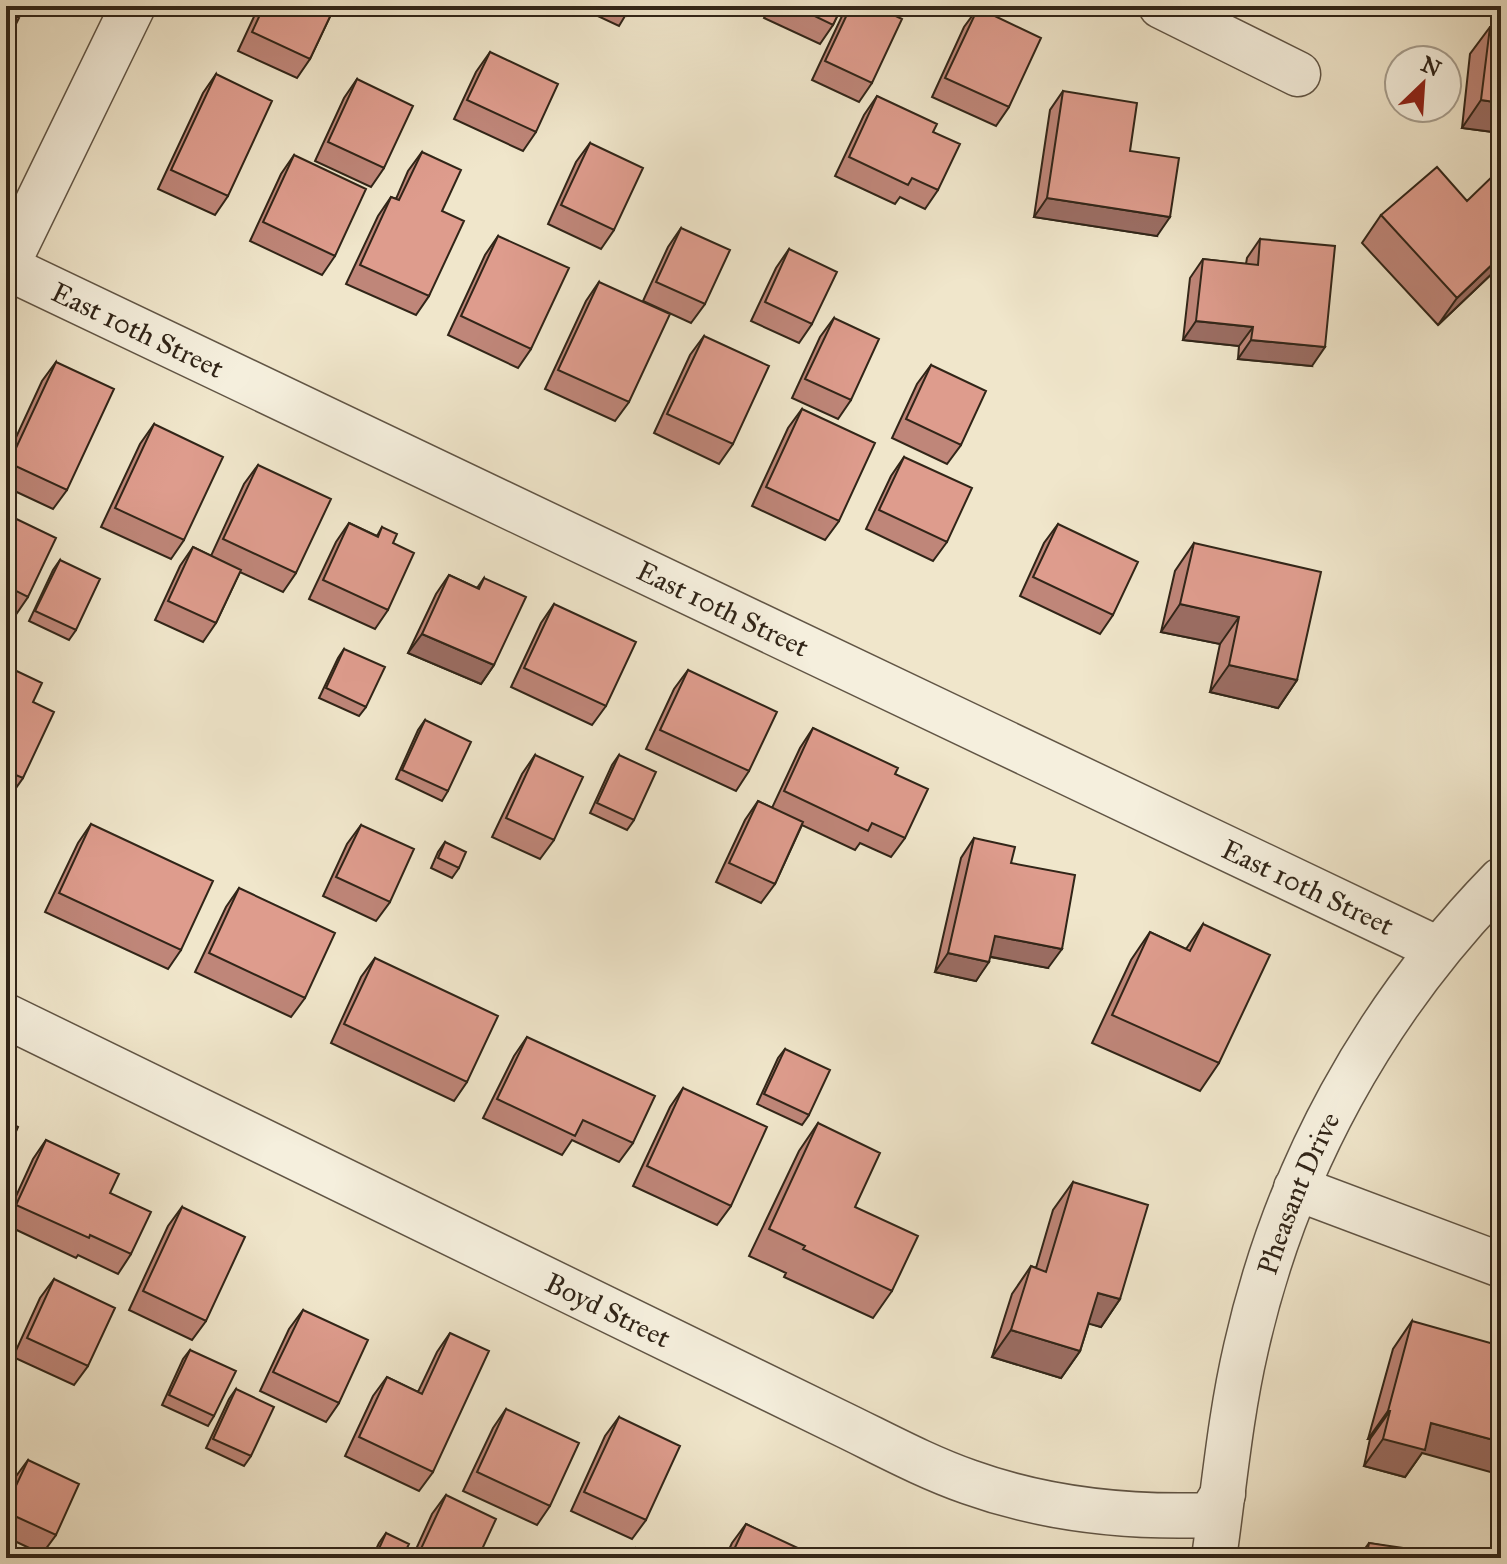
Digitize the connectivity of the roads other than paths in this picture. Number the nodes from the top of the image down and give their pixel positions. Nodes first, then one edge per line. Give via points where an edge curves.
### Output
1 (133, 6) edge
2 (1161, 6) edge
3 (1298, 74) dead end
4 (6, 267) edge
5 (1501, 880) edge
6 (1438, 949) junction
7 (6, 1016) edge
8 (1296, 1188) junction
9 (1501, 1265) edge
10 (1223, 1494) junction
11 (1214, 1558) edge

1 - 4 street
2 - 3 street
4 - 6 street, East 10th Street
5 - 6 street, Pheasant Drive
6 - 8 street, Pheasant Drive via 1352,1073
7 - 10 street, Boyd Street via 967,1481 1046,1503 1148,1516 1210,1515
8 - 9 street
8 - 10 street, Pheasant Drive via 1245,1350
10 - 11 street, Pheasant Drive

